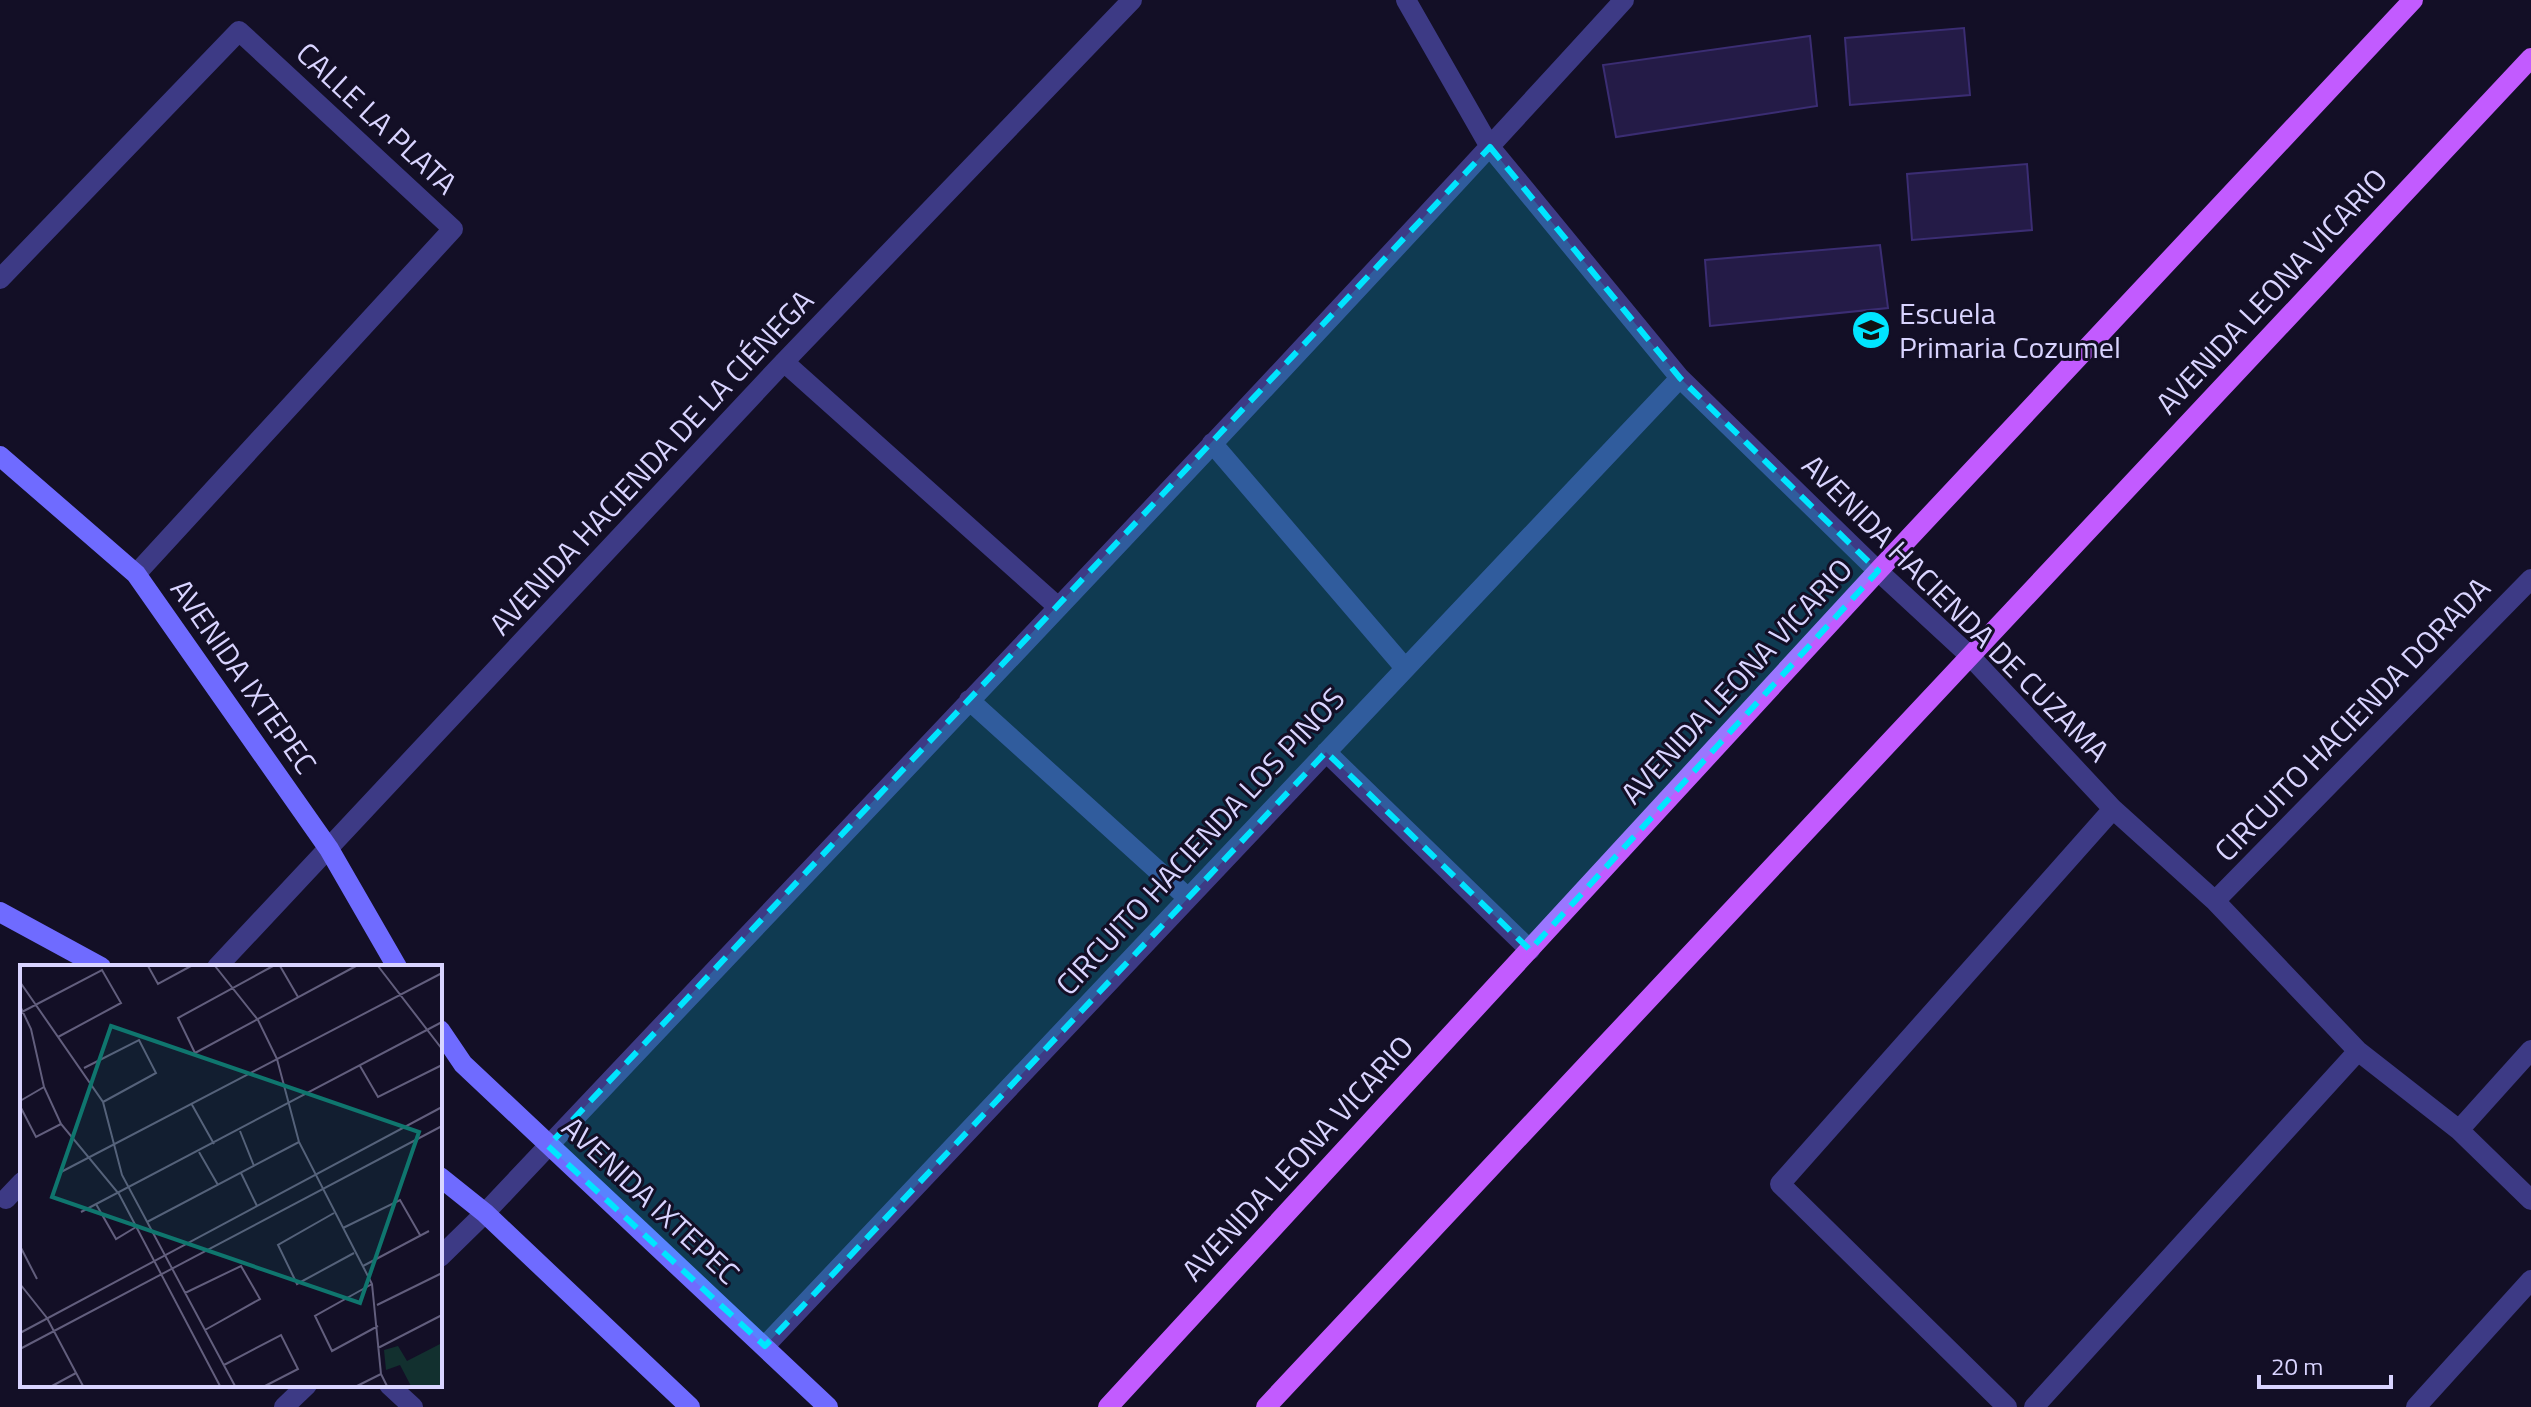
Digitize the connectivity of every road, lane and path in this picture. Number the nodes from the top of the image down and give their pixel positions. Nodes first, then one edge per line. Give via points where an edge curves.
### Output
1 (1132, 0) edge
2 (1406, 0) edge
3 (1624, 0) edge
4 (2413, 0) edge
5 (2531, 58) edge
6 (1490, 147) junction
7 (0, 279) edge
8 (784, 362) junction
9 (1680, 378) junction
10 (1212, 443) junction
11 (0, 456) edge
12 (1878, 571) junction
13 (136, 574) junction
14 (2531, 579) edge
15 (1057, 606) junction
16 (1970, 656) junction
17 (1405, 668) junction
18 (969, 700) junction
19 (1326, 752) junction
20 (2113, 809) junction
21 (329, 849) junction
22 (1188, 898) junction
23 (2215, 901) junction
24 (0, 912) edge
25 (1530, 950) junction
26 (97, 965) edge
27 (219, 965) edge
28 (396, 965) edge
29 (442, 1033) edge
30 (2531, 1050) edge
31 (2358, 1051) junction
32 (2459, 1130) junction
33 (548, 1146) junction
34 (442, 1179) edge
35 (20, 1184) edge
36 (6, 1199) dead end
37 (2531, 1200) edge
38 (485, 1213) junction
39 (442, 1255) edge
40 (2531, 1280) edge
41 (765, 1346) junction
42 (305, 1387) edge
43 (391, 1387) edge
44 (284, 1407) edge
45 (413, 1407) edge
46 (690, 1407) edge
47 (828, 1407) edge
48 (1108, 1407) edge
49 (1266, 1407) edge
50 (2007, 1407) edge
51 (2034, 1407) edge
52 (2416, 1407) edge

1 - 8 street, AVENIDA HACIENDA DE LA CIÉNEGA
2 - 6 street, AVENIDA HACIENDA DE CUZAMA
3 - 6 street
4 - 12 main road, AVENIDA LEONA VICARIO
5 - 16 main road, AVENIDA LEONA VICARIO
6 - 9 street, AVENIDA HACIENDA DE CUZAMA
6 - 10 street
7 - 13 street, CALLE LA PLATA via 239,31 453,229
8 - 15 street
8 - 21 street, AVENIDA HACIENDA DE LA CIÉNEGA
9 - 12 street, AVENIDA HACIENDA DE CUZAMA
9 - 17 street, CIRCUITO HACIENDA LOS PINOS
10 - 15 street
10 - 17 street
11 - 13 main road, AVENIDA IXTEPEC
12 - 16 street, AVENIDA HACIENDA DE CUZAMA
12 - 25 main road, AVENIDA LEONA VICARIO
13 - 21 main road, AVENIDA IXTEPEC
14 - 23 street, CIRCUITO HACIENDA DORADA
15 - 18 street
16 - 20 street, AVENIDA HACIENDA DE CUZAMA
16 - 49 main road, AVENIDA LEONA VICARIO
17 - 19 street, CIRCUITO HACIENDA LOS PINOS
18 - 22 street
18 - 33 street
19 - 22 street, CIRCUITO HACIENDA LOS PINOS
19 - 25 street
20 - 23 street, AVENIDA HACIENDA DE CUZAMA
20 - 50 street via 1780,1184
21 - 27 street, AVENIDA HACIENDA DE LA CIÉNEGA
21 - 28 main road, AVENIDA IXTEPEC
22 - 41 street, CIRCUITO HACIENDA LOS PINOS
23 - 31 street, AVENIDA HACIENDA DE CUZAMA
24 - 26 main road
25 - 48 main road, AVENIDA LEONA VICARIO
29 - 33 main road, AVENIDA IXTEPEC via 463,1064
30 - 32 street
31 - 32 street, AVENIDA HACIENDA DE CUZAMA
31 - 51 street
32 - 37 street, AVENIDA HACIENDA DE CUZAMA
33 - 38 street
33 - 41 main road, AVENIDA IXTEPEC
34 - 38 main road
35 - 36 street
38 - 39 street
38 - 46 main road
40 - 52 street
41 - 47 main road, AVENIDA IXTEPEC
42 - 44 street
43 - 45 street

